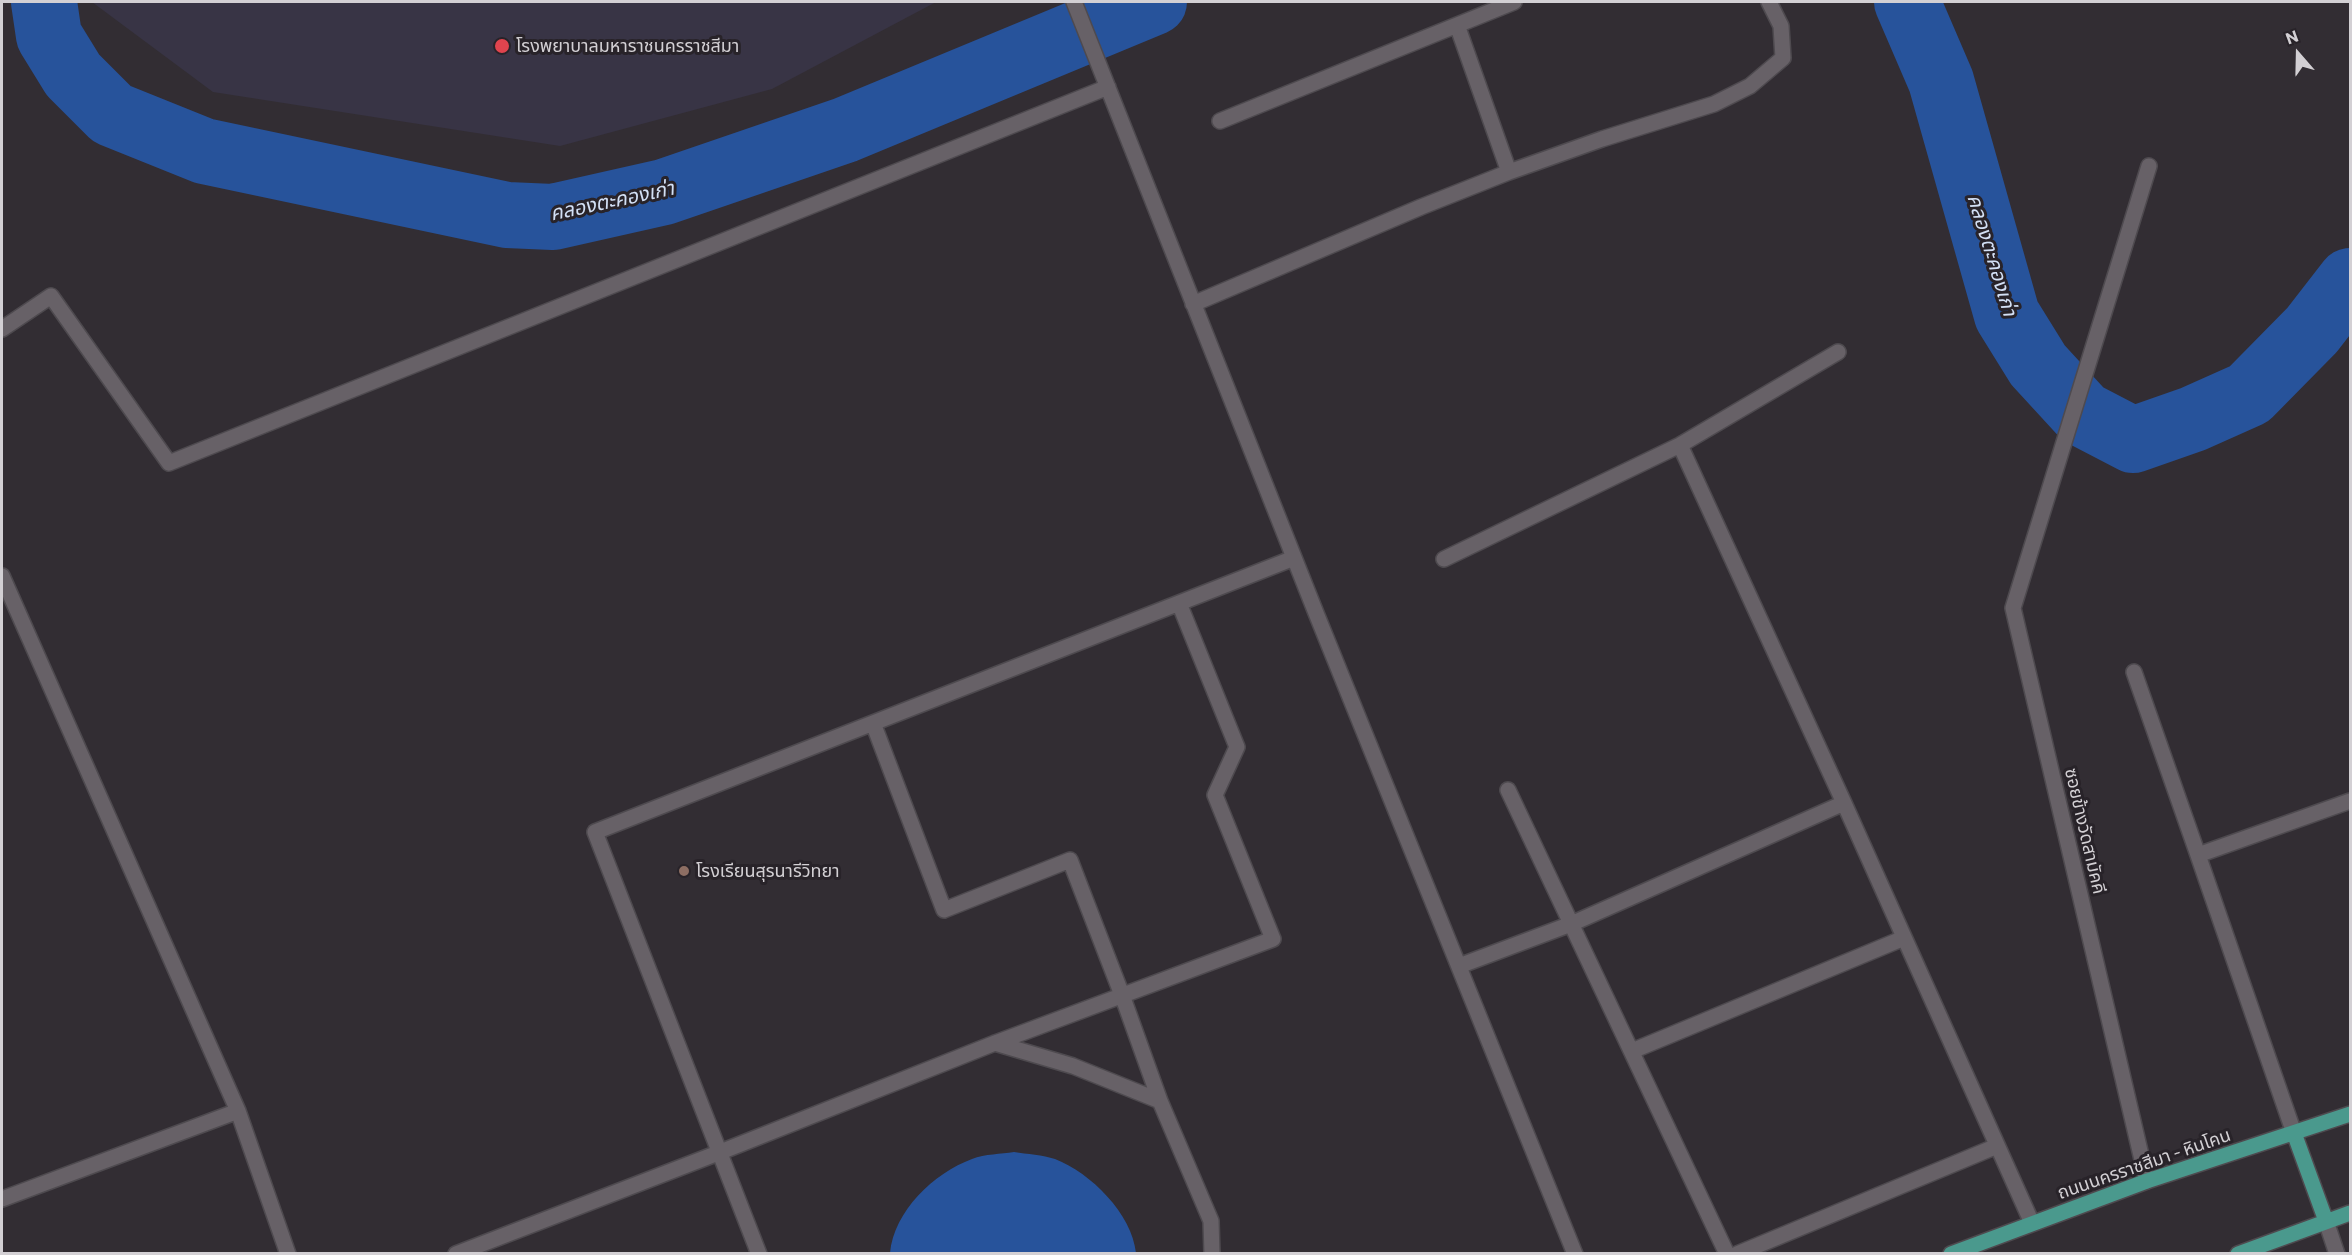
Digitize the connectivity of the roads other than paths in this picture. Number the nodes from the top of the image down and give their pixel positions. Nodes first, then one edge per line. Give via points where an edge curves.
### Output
1 (1074, 2) edge
2 (1514, 2) edge
3 (1769, 2) edge
4 (1457, 25) junction
5 (1106, 81) junction
6 (1220, 121) dead end
7 (2149, 166) dead end
8 (1509, 172) junction
9 (1193, 304) junction
10 (2, 329) edge
11 (1838, 352) dead end
12 (1680, 445) junction
13 (1294, 558) junction
14 (1444, 559) dead end
15 (2, 576) edge
16 (1179, 603) junction
17 (2134, 672) dead end
18 (873, 723) junction
19 (1508, 790) dead end
20 (2350, 801) edge
21 (1844, 803) junction
22 (2198, 855) junction
23 (1571, 924) junction
24 (1904, 938) junction
25 (1459, 966) junction
26 (1122, 995) junction
27 (995, 1043) junction
28 (1632, 1051) junction
29 (1160, 1101) junction
30 (238, 1111) junction
31 (2350, 1114) edge
32 (2294, 1133) junction
33 (1997, 1146) junction
34 (718, 1153) junction
35 (2147, 1181) junction
36 (2, 1199) edge
37 (2350, 1213) edge
38 (2326, 1221) junction
39 (2032, 1224) junction
40 (288, 1254) edge
41 (456, 1254) edge
42 (759, 1254) edge
43 (1212, 1254) edge
44 (1575, 1254) edge
45 (1727, 1254) edge
46 (1737, 1254) edge
47 (1951, 1254) edge
48 (2238, 1254) edge
49 (2337, 1254) edge

1 - 5 street
2 - 4 street
3 - 8 street via 1781,26 1783,58 1750,86 1714,104
4 - 6 street
4 - 8 street
5 - 9 street
5 - 10 street via 169,463 51,296
7 - 35 street, ซอยข้างวัดสามัคคี via 2013,608
8 - 9 street
9 - 13 street
11 - 12 street
12 - 14 street
12 - 21 street
13 - 16 street
13 - 25 street
15 - 30 street
16 - 18 street
16 - 26 street via 1237,747 1215,795 1272,939
17 - 22 street
18 - 26 street via 944,910 1070,861
18 - 34 street via 595,832
19 - 23 street
20 - 22 street
21 - 23 street
21 - 24 street
22 - 32 street
23 - 25 street
23 - 28 street
24 - 28 street
24 - 33 street
25 - 44 street
26 - 27 street
26 - 29 street
27 - 29 street via 1073,1066
27 - 34 street
28 - 45 street
29 - 43 street via 1211,1221
30 - 36 street
30 - 40 street
31 - 32 main road, ถนนนครราชสีมา - หินโคน
32 - 35 main road, ถนนนครราชสีมา - หินโคน
32 - 38 main road
33 - 39 street
33 - 46 street
34 - 41 street
34 - 42 street
35 - 39 main road, ถนนนครราชสีมา - หินโคน
37 - 38 main road
38 - 48 main road
38 - 49 street
39 - 47 main road, ถนนนครราชสีมา - หินโคน

